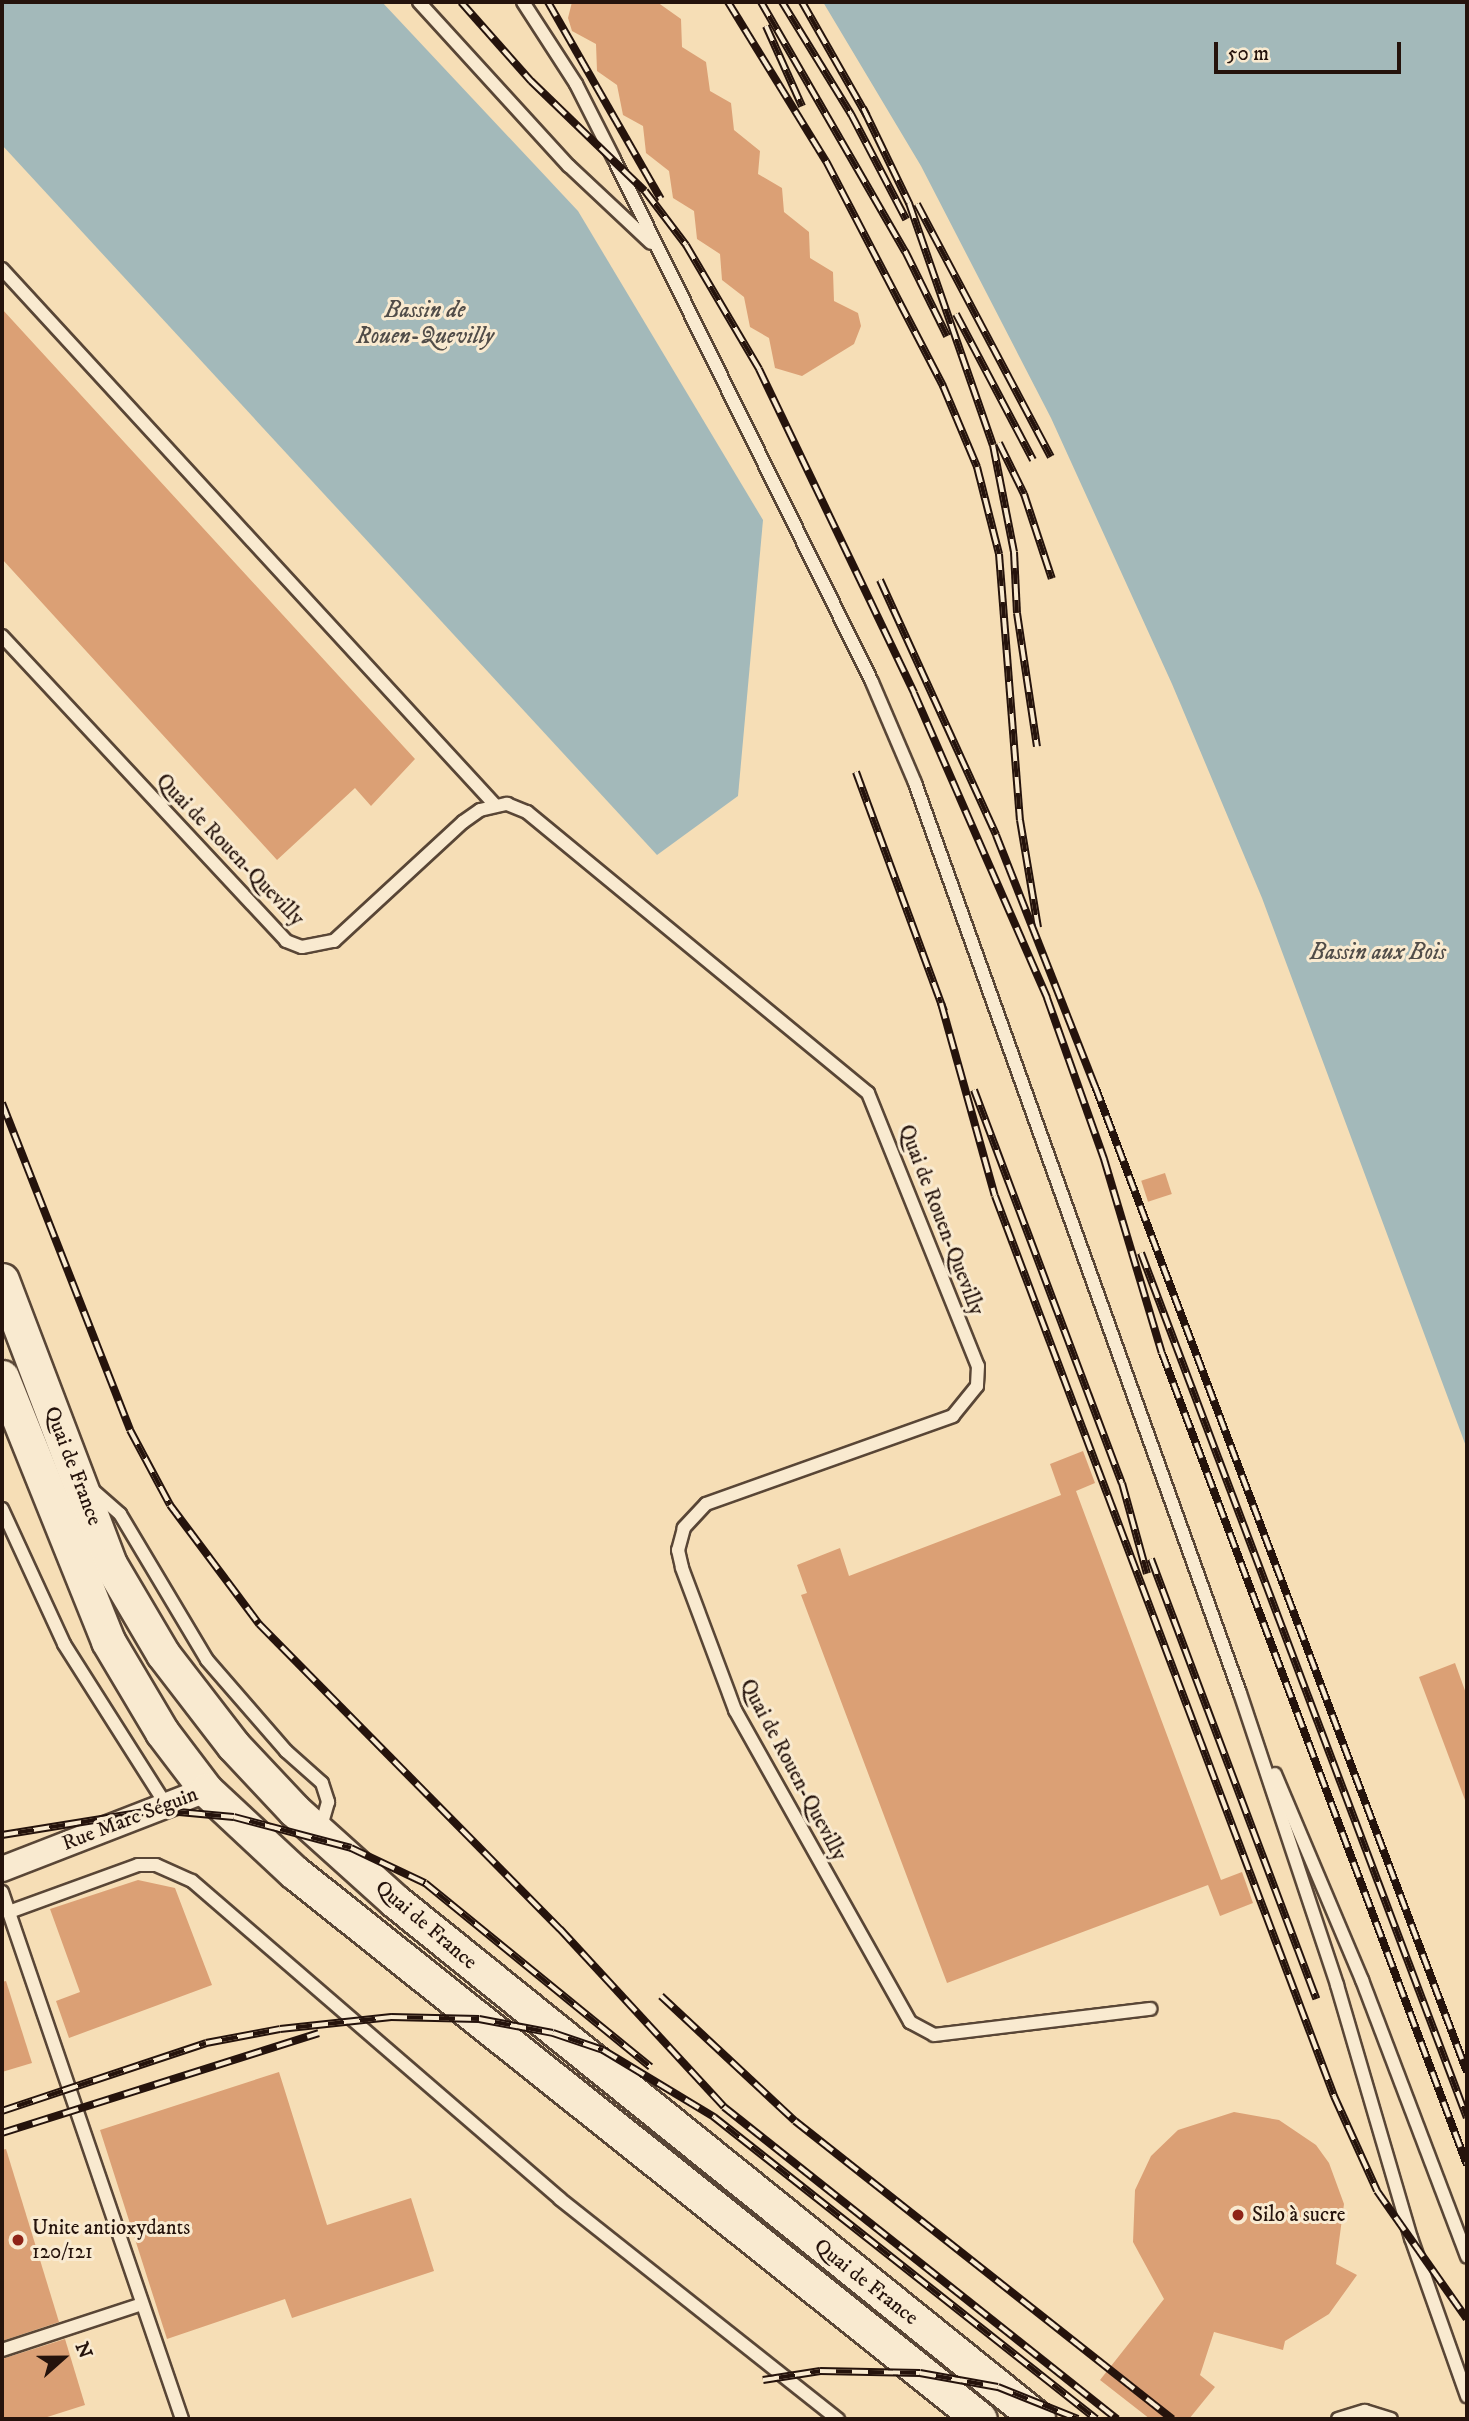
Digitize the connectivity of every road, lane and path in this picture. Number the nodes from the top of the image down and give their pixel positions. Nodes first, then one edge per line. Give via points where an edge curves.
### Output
1 (419, 2) edge
2 (523, 2) edge
3 (657, 248) junction
4 (2, 269) edge
5 (2, 636) edge
6 (495, 805) junction
7 (2, 1280) edge
8 (4, 1390) edge
9 (78, 1480) junction
10 (2, 1508) edge
11 (1240, 1693) junction
12 (233, 1745) junction
13 (206, 1790) junction
14 (167, 1806) junction
15 (319, 1833) junction
16 (2, 1869) edge
17 (2, 1892) edge
18 (9, 1912) junction
19 (488, 1977) junction
20 (1150, 2009) dead end
21 (1467, 2257) edge
22 (142, 2304) junction
23 (2, 2350) edge
24 (1467, 2396) edge
25 (182, 2419) edge
26 (838, 2419) edge
27 (981, 2419) edge
28 (1038, 2419) edge
29 (1338, 2419) edge
30 (1391, 2419) edge

1 - 3 lane via 569,166
2 - 3 lane via 576,84
3 - 11 lane via 872,682 915,783
4 - 6 lane
5 - 6 lane, Quai de Rouen-Quevilly via 286,941 302,947 334,941 463,822
6 - 20 lane, Quai de Rouen-Quevilly via 527,811 867,1093 978,1366 977,1386 968,1405 953,1416 706,1504 695,1513 678,1550 735,1710 910,2022 922,2031 934,2035
7 - 9 main road, Quai de France
8 - 13 main road, Quai de France via 108,1641 162,1732
9 - 12 main road, Quai de France via 128,1598
9 - 15 lane via 110,1500 207,1660 286,1752 322,1783 328,1802
10 - 14 lane via 64,1644
11 - 21 lane via 1362,1980
11 - 24 lane via 1336,1985 1411,2238
12 - 13 main road, Rue Marc Séguin via 228,1772
12 - 15 main road, Quai de France
13 - 14 street, Rue Marc Séguin
13 - 19 main road via 250,1808 433,1957
13 - 27 main road, Quai de France via 294,1872
14 - 16 street, Rue Marc Séguin
15 - 19 main road, Quai de France
17 - 18 lane
18 - 22 lane
18 - 26 lane via 138,1865 156,1865 192,1881 560,2199
19 - 28 main road, Quai de France
22 - 23 lane
22 - 25 lane
29 - 30 lane via 1365,2411

